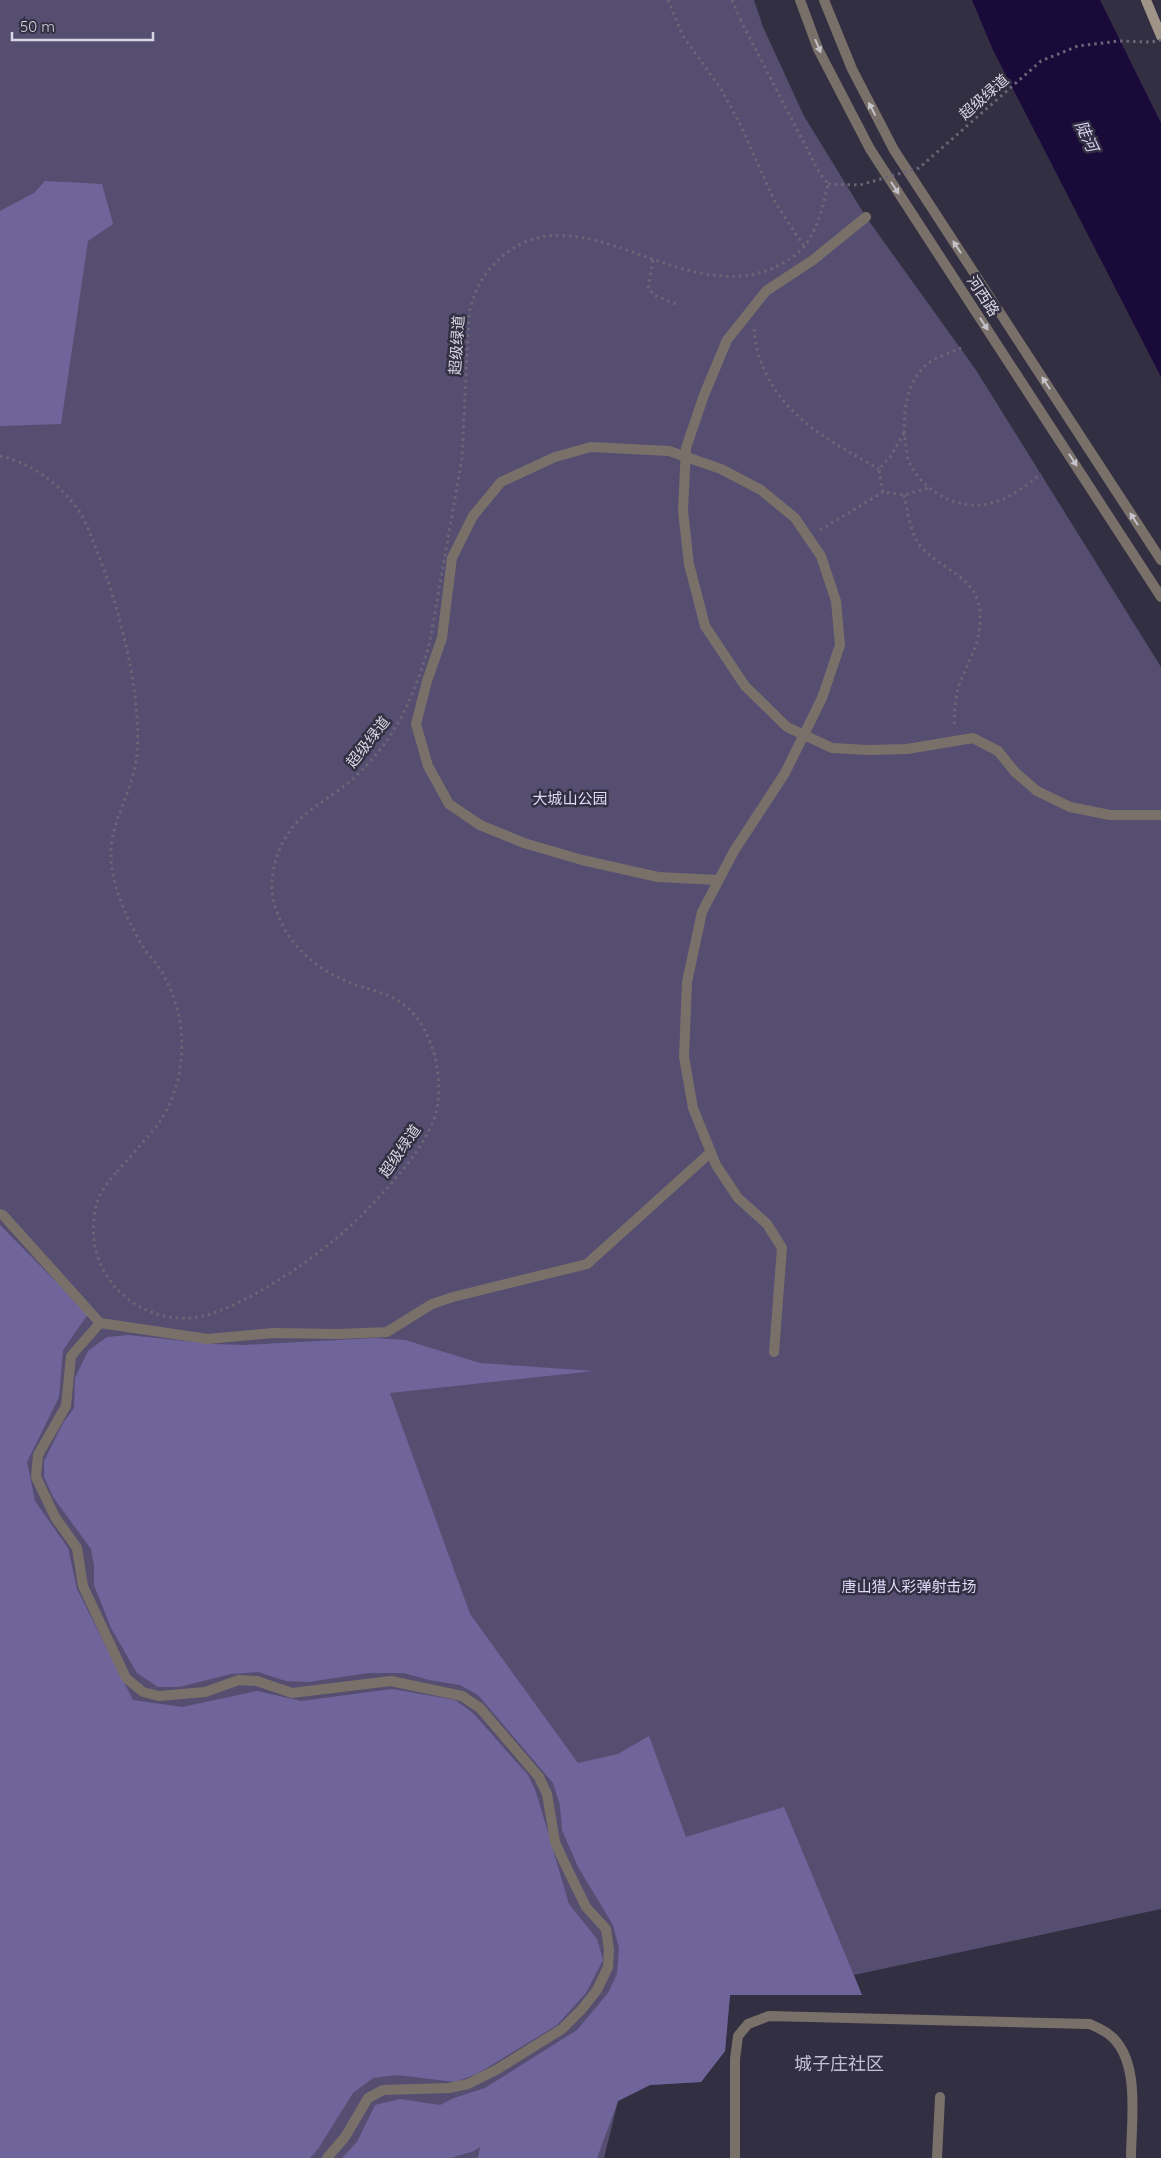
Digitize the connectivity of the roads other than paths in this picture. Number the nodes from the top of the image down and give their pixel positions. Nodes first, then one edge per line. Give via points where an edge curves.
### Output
1 (800, 0) edge
2 (824, 0) edge
3 (1146, 0) edge
4 (1161, 38) edge
5 (866, 218) dead end
6 (1161, 560) edge
7 (1161, 597) edge
8 (1161, 815) edge
9 (718, 880) junction
10 (711, 1152) junction
11 (0, 1214) edge
12 (100, 1323) junction
13 (774, 1352) dead end
14 (940, 2097) dead end
15 (327, 2158) edge
16 (735, 2158) edge
17 (937, 2158) edge
18 (1131, 2158) edge

1 -> 7 street, 河西路 via 818,49 870,149
6 -> 2 street, 河西路 via 894,150 852,69
3 - 4 main road
5 - 8 street via 813,260 766,291 727,340 704,395 686,448 683,511 689,564 705,626 752,693 787,726 832,748 907,749 973,738 998,751 1037,791 1070,807 1110,815
9 - 9 street via 658,876 524,844 480,825 449,804 428,766 416,724 442,638 452,558 473,516 501,482 555,457 591,448 669,451 722,469 761,490 795,518 821,556 836,601 840,645 822,698 785,773
9 - 10 street via 702,912 687,982 684,1056 693,1108
10 - 12 street via 587,1264 432,1304 387,1332 273,1333 208,1339
10 - 13 street via 738,1198 767,1224 782,1248
11 - 12 street
12 - 15 street via 70,1356 66,1406 38,1455 36,1477 55,1517 77,1548 83,1586 126,1678 143,1692 159,1696 205,1692 239,1680 257,1681 292,1693 391,1680 462,1696 480,1708 539,1777 547,1794 555,1842 586,1907 606,1929 608,1967 597,1990 562,2030 468,2084 449,2088 383,2090 368,2098 345,2137
14 - 17 street
16 - 18 street via 738,2036 748,2024 769,2016 1090,2024 1108,2033 1118,2044 1132,2074

